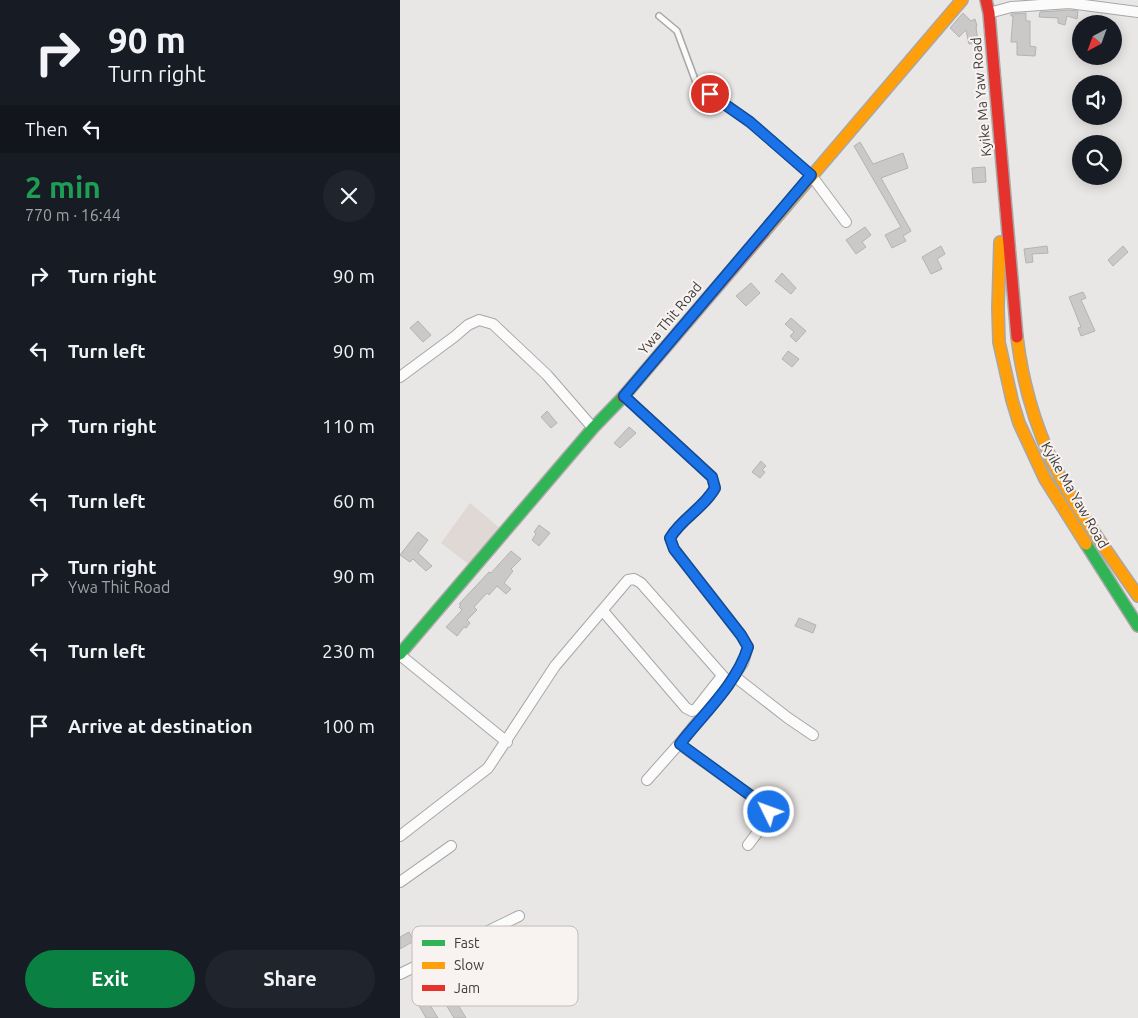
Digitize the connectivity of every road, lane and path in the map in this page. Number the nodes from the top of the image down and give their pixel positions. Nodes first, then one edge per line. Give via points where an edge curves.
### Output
1 (962, 0) edge
2 (986, 0) edge
3 (1138, 12) edge
4 (989, 13) junction
5 (659, 16) dead end
6 (811, 175) junction
7 (1004, 192) junction
8 (846, 222) dead end
9 (400, 377) edge
10 (624, 396) junction
11 (594, 428) junction
12 (1138, 596) edge
13 (603, 611) junction
14 (1138, 626) edge
15 (400, 654) edge
16 (728, 679) junction
17 (813, 735) dead end
18 (507, 742) junction
19 (680, 744) junction
20 (647, 780) dead end
21 (400, 836) edge
22 (748, 845) dead end
23 (451, 846) dead end
24 (400, 882) edge
25 (519, 916) dead end
26 (498, 926) edge
27 (412, 968) edge
28 (400, 974) edge

1 - 6 main road, Ywa Thit Road
2 - 4 main road, Kyike Ma Yaw Road
3 - 4 street via 1069,3 1011,7
4 - 7 main road, Kyike Ma Yaw Road
5 - 6 lane via 677,31 697,85 750,122
6 - 8 street
6 - 10 main road, Ywa Thit Road
7 - 12 main road, Kyike Ma Yaw Road via 1017,344 1036,421 1052,461 1074,501
7 - 14 main road, Kyike Ma Yaw Road via 998,333 1019,423 1045,479
9 - 11 street via 479,320 493,324 547,375
10 - 11 main road, Ywa Thit Road
10 - 16 street via 712,477 715,488 709,499 677,527 670,538 674,549 748,647 743,663
11 - 15 main road, Ywa Thit Road
13 - 16 street via 686,708 696,709
13 - 16 street via 628,580 634,579
13 - 18 street via 555,666
15 - 18 street
16 - 17 street
16 - 19 street
18 - 21 street via 488,768
19 - 20 street
19 - 22 street via 765,806 769,812 766,821
23 - 24 street
25 - 26 street
27 - 28 street

